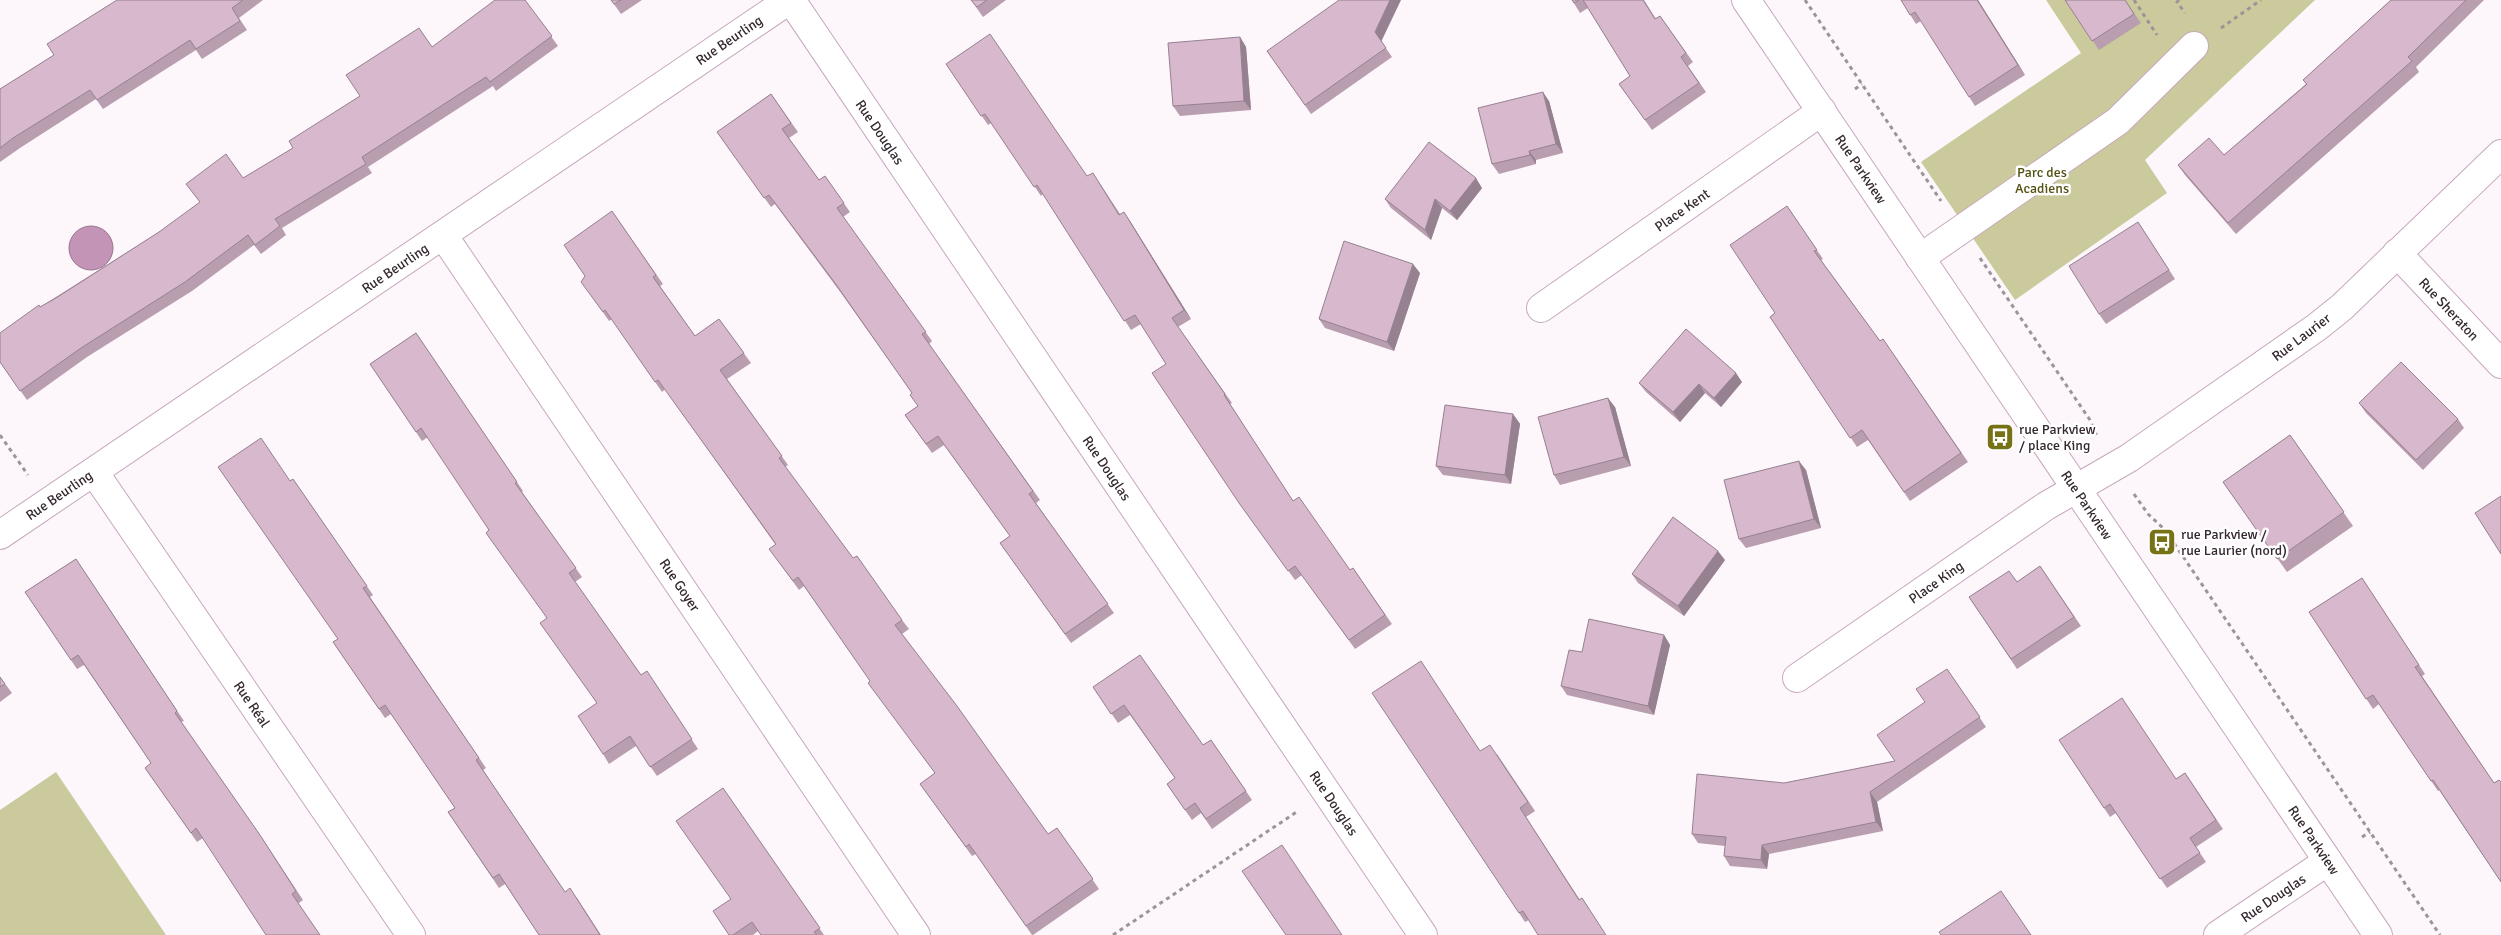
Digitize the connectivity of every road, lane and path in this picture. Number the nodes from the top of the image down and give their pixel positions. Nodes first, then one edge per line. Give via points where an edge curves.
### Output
1 (790, 0) edge
2 (1746, 0) edge
3 (1805, 0) edge
4 (2134, 0) edge
5 (2261, 0) edge
6 (2159, 38) dead end
7 (2194, 46) joint
8 (1862, 84) junction
9 (1855, 89) dead end
10 (1822, 111) junction
11 (2501, 154) edge
12 (1931, 186) dead end
13 (443, 235) junction
14 (2397, 253) junction
15 (1920, 258) junction
16 (2010, 303) dead end
17 (1541, 308) dead end
18 (2501, 364) edge
19 (2093, 431) dead end
20 (0, 435) edge
21 (94, 472) junction
22 (31, 480) dead end
23 (2077, 489) junction
24 (2148, 514) dead end
25 (0, 535) edge
26 (1796, 678) dead end
27 (1303, 808) dead end
28 (2370, 832) junction
29 (2362, 837) dead end
30 (2328, 861) junction
31 (411, 935) edge
32 (916, 935) edge
33 (1113, 935) edge
34 (1423, 935) edge
35 (2218, 935) edge
36 (2378, 935) edge
37 (2440, 935) edge

1 - 13 street, Rue Beurling
1 - 34 street, Rue Douglas
2 - 10 street, Rue Parkview
3 - 8 path
4 - 6 path
5 - 7 path
7 - 15 street via 2118,121
8 - 9 path
8 - 12 path
10 - 15 street, Rue Parkview
10 - 17 street, Place Kent
11 - 14 street, Rue Laurier
13 - 21 street, Rue Beurling
13 - 32 street, Rue Goyer
14 - 18 street, Rue Sheraton
14 - 23 street, Rue Laurier via 2317,328 2130,458
15 - 23 street, Rue Parkview
16 - 19 path via 2090,420
20 - 22 path
21 - 25 street, Rue Beurling
21 - 31 street, Rue Réal
23 - 26 street, Place King via 2046,506
23 - 30 street, Rue Parkview
24 - 28 path via 2165,530
27 - 33 path
28 - 29 path
28 - 37 path
30 - 35 street, Rue Douglas
30 - 36 street, Rue Parkview

